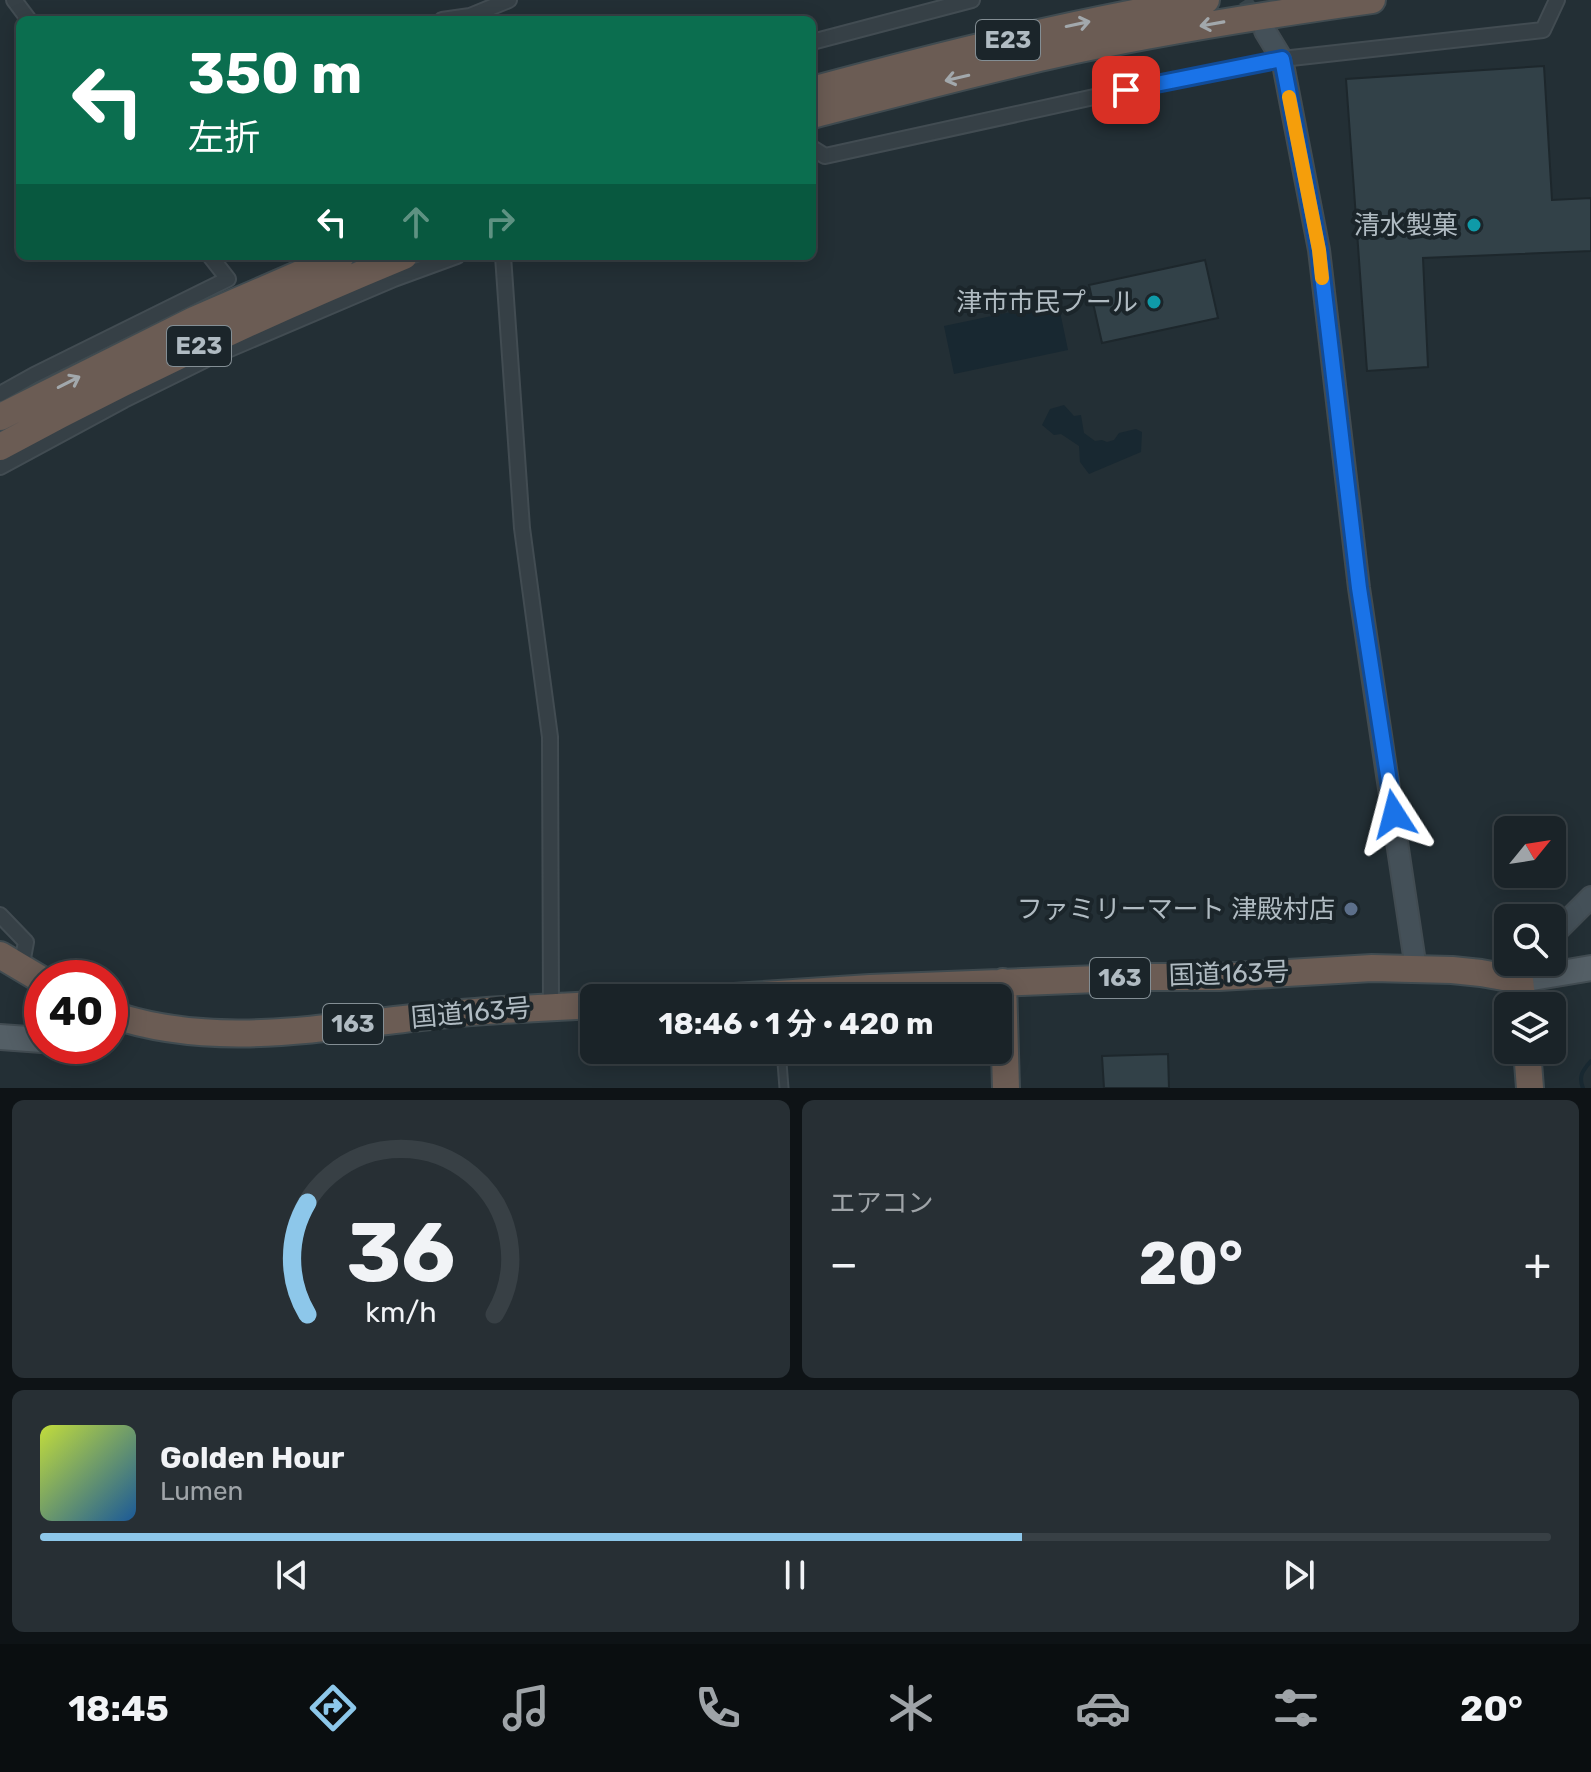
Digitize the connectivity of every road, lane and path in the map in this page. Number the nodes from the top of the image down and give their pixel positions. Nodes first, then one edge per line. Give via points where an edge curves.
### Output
1 (509, 0) edge
2 (972, 0) edge
3 (1206, 0) edge
4 (1372, 0) edge
5 (1557, 0) edge
6 (474, 16) edge
7 (1265, 31) tunnel mouth
8 (816, 41) edge
9 (1282, 59) junction
10 (816, 89) edge
11 (816, 114) edge
12 (816, 150) edge
13 (213, 260) edge
14 (332, 260) edge
15 (394, 260) edge
16 (446, 260) edge
17 (503, 260) edge
18 (0, 394) edge
19 (0, 417) edge
20 (0, 447) edge
21 (0, 467) edge
22 (1591, 897) edge
23 (0, 915) edge
24 (1566, 922) edge
25 (21, 968) edge
26 (1591, 968) edge
27 (1416, 969) junction
28 (1003, 982) junction
29 (1525, 983) edge
30 (959, 984) edge
31 (580, 1006) edge
32 (551, 1007) junction
33 (128, 1020) edge
34 (0, 1037) edge
35 (24, 1039) edge
36 (782, 1064) edge
37 (1528, 1064) edge
38 (784, 1088) edge
39 (1006, 1088) edge
40 (1530, 1088) edge

1 - 6 street
2 - 8 street
10 -> 3 highway, E23 via 1042,32
4 -> 11 highway, E23 via 1050,55
5 - 9 street via 1543,30
7 - 9 street
9 - 12 street via 825,156
9 - 27 street via 1319,250 1359,588
13 - 18 street via 228,279
19 -> 14 highway, E23 via 194,320
15 - 20 highway, E23 via 189,351
16 - 21 street via 211,357
17 - 32 street via 522,528 550,737
22 - 24 street
23 - 25 street via 26,942
26 - 29 main road
27 - 28 highway, 国道163号 / 163
27 - 29 highway, 国道163号 / 163 via 1481,973
28 - 30 highway, 国道163号 / 163
28 - 39 highway
31 - 32 highway, 国道163号 / 163
32 - 33 highway, 国道163号 / 163 via 235,1034
34 - 35 main road
36 - 38 lane
37 - 40 highway

